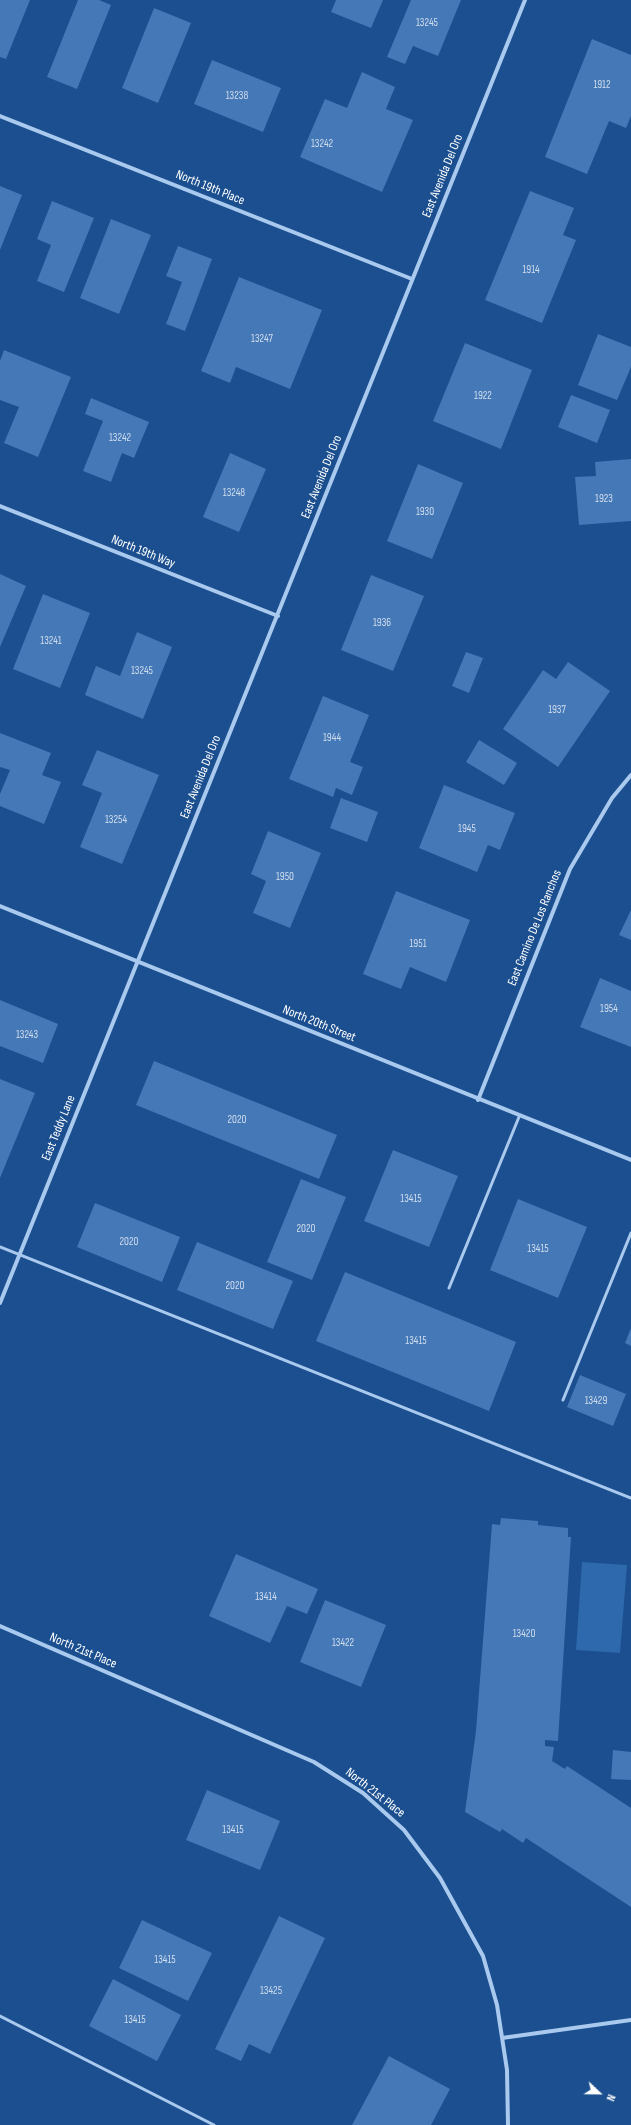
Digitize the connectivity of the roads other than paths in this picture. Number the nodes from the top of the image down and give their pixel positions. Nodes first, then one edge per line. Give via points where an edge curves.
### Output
1 (525, 0) edge
2 (0, 116) edge
3 (412, 279) junction
4 (0, 506) edge
5 (278, 616) junction
6 (631, 775) edge
7 (0, 906) edge
8 (137, 961) junction
9 (478, 1100) junction
10 (519, 1117) junction
11 (631, 1160) edge
12 (631, 1233) edge
13 (0, 1247) edge
14 (19, 1255) junction
15 (449, 1288) dead end
16 (0, 1303) edge
17 (563, 1400) dead end
18 (631, 1498) edge
19 (0, 1626) edge
20 (0, 2016) edge
21 (631, 2020) edge
22 (502, 2038) junction
23 (214, 2125) edge
24 (508, 2125) edge

1 - 3 street, East Avenida Del Oro
2 - 3 street, North 19th Place
3 - 5 street, East Avenida Del Oro
4 - 5 street, North 19th Way
5 - 8 street, East Avenida Del Oro
6 - 9 street, East Camino De Los Ranchos via 612,798 570,869
7 - 8 street, North 20th Street
8 - 9 street, North 20th Street
8 - 14 street, East Teddy Lane
9 - 10 street, North 20th Street
10 - 11 street, North 20th Street
10 - 15 lane
12 - 17 lane
13 - 14 lane
14 - 16 street, East Teddy Lane
14 - 18 lane
19 - 22 street, North 21st Place via 314,1762 363,1793 404,1830 440,1878 483,1956 497,2005
20 - 23 lane
21 - 22 street
22 - 24 street, North 21st Place via 507,2070

